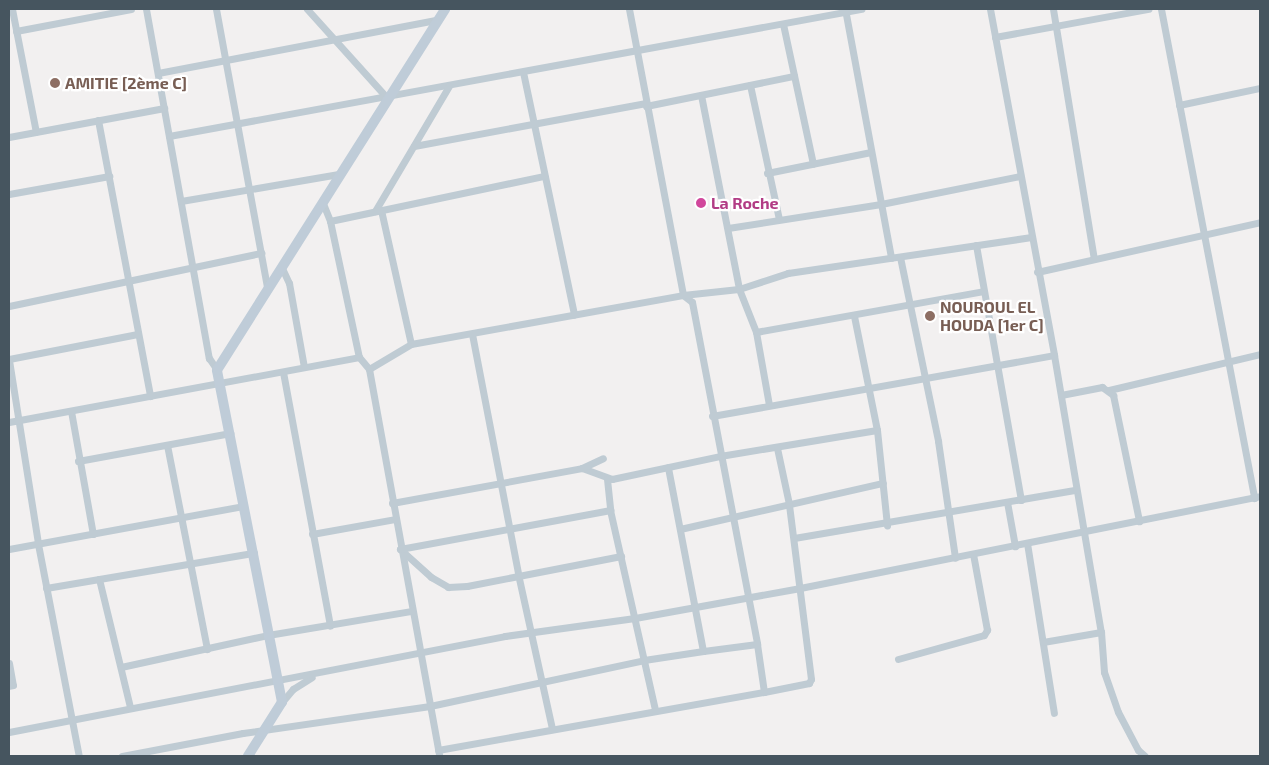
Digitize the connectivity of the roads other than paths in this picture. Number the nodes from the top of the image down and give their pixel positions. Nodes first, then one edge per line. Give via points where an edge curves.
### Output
1 (12, 9) edge
2 (131, 9) edge
3 (146, 9) edge
4 (216, 9) edge
5 (307, 9) edge
6 (444, 9) edge
7 (629, 9) edge
8 (861, 9) edge
9 (990, 9) edge
10 (1053, 9) edge
11 (1148, 9) edge
12 (1161, 9) edge
13 (845, 10) edge
14 (437, 20) junction
15 (783, 24) junction
16 (1056, 26) junction
17 (16, 31) junction
18 (995, 37) junction
19 (335, 39) junction
20 (636, 51) junction
21 (226, 60) junction
22 (523, 72) junction
23 (158, 73) junction
24 (794, 76) junction
25 (750, 85) junction
26 (449, 86) junction
27 (1260, 88) edge
28 (701, 95) junction
29 (387, 98) junction
30 (646, 105) junction
31 (1179, 105) junction
32 (164, 108) junction
33 (98, 120) junction
34 (237, 124) junction
35 (533, 124) junction
36 (36, 132) junction
37 (169, 136) junction
38 (9, 137) edge
39 (414, 146) junction
40 (871, 152) junction
41 (813, 164) junction
42 (767, 173) junction
43 (339, 174) junction
44 (109, 176) junction
45 (544, 176) junction
46 (1020, 176) junction
47 (249, 189) junction
48 (9, 194) edge
49 (181, 201) junction
50 (322, 201) junction
51 (881, 204) junction
52 (378, 210) junction
53 (779, 219) junction
54 (330, 221) junction
55 (1260, 222) edge
56 (728, 228) junction
57 (1204, 234) junction
58 (1031, 237) junction
59 (976, 245) junction
60 (261, 253) junction
61 (900, 257) junction
62 (891, 258) junction
63 (1094, 259) junction
64 (281, 266) junction
65 (193, 268) junction
66 (1037, 272) junction
67 (128, 281) junction
68 (267, 287) junction
69 (739, 289) junction
70 (983, 290) junction
71 (683, 295) junction
72 (908, 304) junction
73 (9, 306) edge
74 (574, 315) junction
75 (854, 316) junction
76 (756, 332) junction
77 (138, 334) junction
78 (472, 334) junction
79 (411, 344) junction
80 (1260, 354) edge
81 (1054, 355) junction
82 (359, 357) junction
83 (9, 359) edge
84 (1228, 361) junction
85 (997, 364) junction
86 (304, 367) junction
87 (369, 369) junction
88 (218, 370) junction
89 (283, 372) junction
90 (923, 378) junction
91 (220, 383) junction
92 (868, 388) junction
93 (1109, 390) junction
94 (1061, 395) junction
95 (150, 396) junction
96 (769, 405) junction
97 (71, 411) junction
98 (712, 416) junction
99 (19, 421) junction
100 (9, 422) edge
101 (876, 430) junction
102 (230, 434) junction
103 (167, 445) junction
104 (777, 448) junction
105 (720, 456) junction
106 (603, 458) dead end
107 (78, 461) junction
108 (668, 467) junction
109 (582, 468) junction
110 (607, 479) junction
111 (883, 483) junction
112 (500, 484) junction
113 (1076, 490) junction
114 (1257, 497) edge
115 (1021, 500) junction
116 (1008, 502) junction
117 (392, 503) junction
118 (789, 504) junction
119 (244, 506) junction
120 (610, 510) junction
121 (946, 514) junction
122 (181, 518) junction
123 (395, 519) junction
124 (733, 519) junction
125 (1139, 521) junction
126 (887, 524) junction
127 (509, 529) junction
128 (680, 529) junction
129 (1083, 532) junction
130 (93, 534) junction
131 (312, 534) junction
132 (794, 538) junction
133 (1027, 543) junction
134 (38, 544) junction
135 (1014, 546) junction
136 (9, 549) edge
137 (400, 549) junction
138 (254, 553) junction
139 (973, 554) junction
140 (621, 556) junction
141 (955, 558) junction
142 (190, 564) junction
143 (518, 574) junction
144 (99, 579) junction
145 (46, 588) junction
146 (800, 588) junction
147 (747, 596) junction
148 (695, 607) junction
149 (412, 611) junction
150 (634, 618) junction
151 (330, 626) junction
152 (1101, 632) junction
153 (532, 633) junction
154 (268, 636) junction
155 (1043, 642) junction
156 (757, 644) junction
157 (207, 649) junction
158 (703, 651) junction
159 (420, 655) junction
160 (898, 659) dead end
161 (644, 660) junction
162 (9, 663) edge
163 (121, 668) junction
164 (322, 672) junction
165 (277, 680) junction
166 (541, 682) junction
167 (9, 686) edge
168 (764, 692) junction
169 (282, 702) junction
170 (430, 706) junction
171 (130, 707) junction
172 (655, 709) junction
173 (1054, 713) dead end
174 (72, 721) junction
175 (552, 728) junction
176 (9, 732) edge
177 (263, 732) junction
178 (438, 753) edge
179 (80, 756) edge
180 (122, 756) edge
181 (248, 756) edge
182 (1146, 756) edge

1 - 17 street
2 - 17 street
3 - 23 street
4 - 21 street
5 - 19 street
6 - 14 street
7 - 20 street
8 - 13 street
9 - 18 street
10 - 16 street
11 - 16 street
12 - 31 street
13 - 15 street
13 - 40 street
14 - 19 street
14 - 29 street
15 - 20 street
15 - 24 street
16 - 18 street
16 - 63 street
17 - 36 street
18 - 46 street
19 - 21 street
19 - 29 street
20 - 22 street
20 - 30 street
21 - 23 street
21 - 34 street
22 - 26 street
22 - 35 street
23 - 32 street
24 - 25 street
24 - 41 street
25 - 28 street
25 - 42 street
26 - 29 street
26 - 39 street
27 - 31 street
28 - 30 street
28 - 56 street
29 - 34 street
29 - 43 street
30 - 35 street
30 - 71 street
31 - 57 street
32 - 33 street
32 - 37 street
33 - 36 street
33 - 44 street
34 - 37 street
34 - 47 street
35 - 39 street
35 - 45 street
36 - 38 street
37 - 49 street
39 - 52 street
40 - 41 street
40 - 51 street
41 - 42 street
42 - 53 street
43 - 47 street
43 - 50 street
44 - 48 street
44 - 67 street
45 - 52 street
45 - 74 street
46 - 51 street
46 - 58 street
47 - 49 street
47 - 60 street
49 - 65 street
50 - 54 street
50 - 64 street
51 - 53 street
51 - 62 street
52 - 54 street
52 - 79 street
53 - 56 street
54 - 82 street
55 - 57 street
56 - 69 street
57 - 63 street
57 - 84 street
58 - 59 street
58 - 66 street
59 - 61 street
59 - 70 street
60 - 65 street
60 - 68 street
61 - 62 street
61 - 72 street
62 - 69 street via 788,273
63 - 66 street
64 - 68 street
64 - 86 street via 289,283
65 - 67 street
65 - 88 street via 209,358
66 - 81 street
67 - 73 street
67 - 77 street
68 - 88 street
69 - 71 street
69 - 76 street
70 - 72 street
70 - 85 street
71 - 74 street
71 - 98 street via 692,302
72 - 75 street
72 - 90 street
74 - 78 street
75 - 76 street
75 - 92 street
76 - 96 street
77 - 83 street
77 - 95 street
78 - 79 street
78 - 112 street
79 - 87 street
80 - 84 street
81 - 85 street
81 - 94 street
82 - 86 street
82 - 87 street
83 - 99 street
84 - 93 street
84 - 114 street
85 - 90 street
85 - 115 street
86 - 89 street
87 - 117 street
88 - 91 street
89 - 91 street
89 - 131 street
90 - 92 street
90 - 121 street via 943,470
91 - 95 street
91 - 102 street
92 - 96 street
92 - 101 street
93 - 94 street via 1102,387
93 - 125 street via 1113,395
94 - 113 street
95 - 97 street
96 - 98 street
97 - 99 street
97 - 107 street
98 - 105 street
99 - 100 street
99 - 134 street
101 - 104 street
101 - 111 street
102 - 103 street
102 - 119 street
103 - 107 street
103 - 122 street
104 - 105 street
104 - 118 street
105 - 108 street
105 - 124 street
106 - 109 street
107 - 130 street
108 - 110 street
108 - 128 street
109 - 110 street
109 - 112 street
110 - 120 street
111 - 118 street
111 - 126 street
112 - 117 street
112 - 127 street
113 - 115 street
113 - 129 street
114 - 125 street
115 - 116 street
116 - 121 street
116 - 135 street
117 - 123 street
118 - 124 street
118 - 132 street
119 - 122 street
119 - 138 street
120 - 127 street
120 - 140 street
121 - 126 street
121 - 141 street
122 - 130 street
122 - 142 street
123 - 131 street
123 - 137 street
124 - 128 street
124 - 147 street
125 - 129 street
126 - 132 street
127 - 137 street
127 - 143 street
128 - 148 street
129 - 133 street
129 - 152 street
130 - 134 street
131 - 151 street
132 - 146 street
133 - 135 street
133 - 155 street
134 - 136 street
134 - 145 street
135 - 139 street
137 - 143 street via 431,577 448,587
137 - 149 street
138 - 142 street
138 - 154 street
139 - 141 street
139 - 160 street via 987,630 984,635
140 - 143 street
140 - 150 street
141 - 146 street
142 - 144 street
142 - 157 street
143 - 153 street
144 - 145 street
144 - 163 street
145 - 174 street
146 - 147 street
146 - 168 street via 811,679 809,683
147 - 148 street
147 - 156 street
148 - 150 street
148 - 158 street
149 - 151 street
149 - 159 street
150 - 153 street
150 - 161 street
151 - 154 street
152 - 155 street
152 - 182 street via 1104,672 1118,712 1138,750
153 - 159 street
153 - 166 street
154 - 157 street
154 - 165 street
155 - 173 street
156 - 158 street
156 - 168 street
157 - 163 street
158 - 161 street
159 - 164 street
159 - 170 street
161 - 166 street
161 - 172 street
162 - 167 street via 13,685
163 - 171 street
164 - 165 street
164 - 169 street via 293,689
165 - 169 street
165 - 171 street
166 - 170 street
166 - 175 street
168 - 172 street
169 - 177 street
170 - 177 street
170 - 178 street
171 - 174 street
172 - 175 street
174 - 176 street
174 - 179 street
175 - 178 street
177 - 180 street
177 - 181 street

